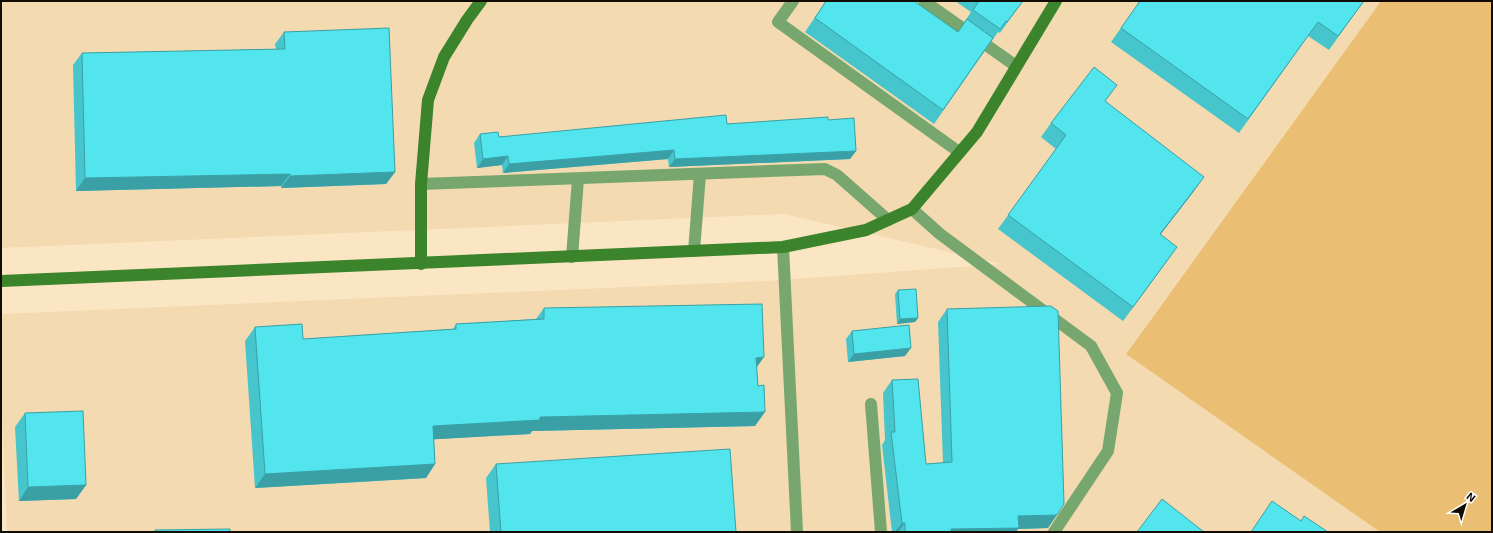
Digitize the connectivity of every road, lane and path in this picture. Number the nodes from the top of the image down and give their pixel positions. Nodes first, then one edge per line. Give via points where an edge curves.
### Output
1 (481, 1) edge
2 (793, 1) edge
3 (924, 1) edge
4 (1056, 1) edge
5 (1016, 66) junction
6 (959, 152) junction
7 (700, 174) junction
8 (578, 179) junction
9 (421, 184) junction
10 (912, 209) junction
11 (888, 220) junction
12 (783, 247) junction
13 (694, 251) junction
14 (572, 257) junction
15 (421, 264) junction
16 (1, 281) edge
17 (871, 404) dead end
18 (797, 532) edge
19 (881, 532) edge
20 (1054, 532) edge

1 - 9 street via 444,57 428,100
2 - 6 street via 778,22
3 - 5 street
4 - 5 street
5 - 6 street via 977,132
6 - 10 street
7 - 8 street
7 - 11 street via 825,169 837,175
7 - 13 street
8 - 9 street
8 - 14 street
9 - 15 street
10 - 11 street
10 - 20 street via 940,234 1091,346 1117,393 1108,450
11 - 12 street via 866,230
12 - 13 street
12 - 18 street
13 - 14 street
14 - 15 street
15 - 16 street
17 - 19 street

